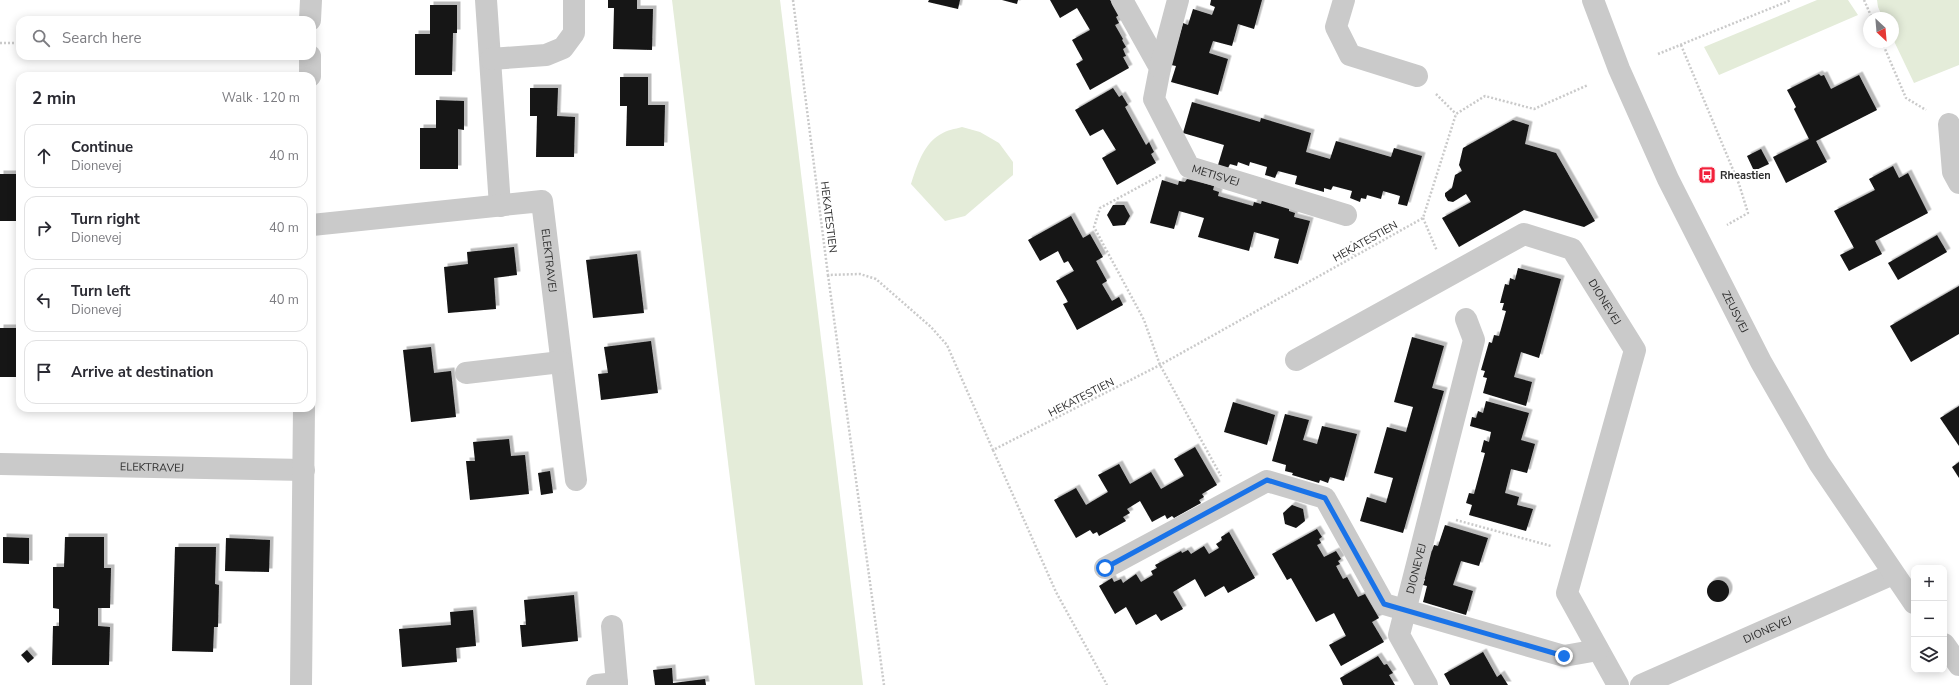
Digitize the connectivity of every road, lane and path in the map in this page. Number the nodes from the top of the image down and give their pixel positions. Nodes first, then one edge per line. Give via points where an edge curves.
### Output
1 (311, 0) edge
2 (486, 0) edge
3 (574, 0) edge
4 (792, 0) edge
5 (1122, 0) edge
6 (1178, 0) edge
7 (1344, 0) edge
8 (1593, 0) edge
9 (1791, 0) edge
10 (1864, 0) edge
11 (1869, 12) edge
12 (310, 16) edge
13 (0, 43) edge
14 (16, 43) edge
15 (1681, 45) junction
16 (1885, 48) edge
17 (1658, 54) dead end
18 (491, 59) junction
19 (310, 60) edge
20 (1160, 68) junction
21 (310, 72) edge
22 (1417, 76) dead end
23 (1588, 85) dead end
24 (1949, 124) joint
25 (1186, 161) junction
26 (1959, 183) edge
27 (500, 206) junction
28 (1346, 215) dead end
29 (316, 225) edge
30 (1727, 225) dead end
31 (828, 275) junction
32 (1466, 319) dead end
33 (1296, 360) dead end
34 (561, 362) junction
35 (1160, 365) junction
36 (466, 373) dead end
37 (304, 412) edge
38 (993, 450) junction
39 (0, 464) edge
40 (304, 470) junction
41 (576, 480) dead end
42 (1233, 499) junction
43 (1430, 513) junction
44 (1546, 545) dead end
45 (1105, 568) dead end
46 (1893, 574) junction
47 (1913, 601) edge
48 (1406, 610) junction
49 (612, 626) dead end
50 (1947, 648) edge
51 (1598, 650) junction
52 (1959, 664) edge
53 (610, 684) edge
54 (301, 685) edge
55 (884, 685) edge
56 (1107, 685) edge
57 (1427, 685) edge
58 (1618, 685) edge
59 (1641, 685) edge

1 - 12 street
2 - 18 street
3 - 18 street via 574,33 563,48 546,55
4 - 31 path, HEKATESTIEN
5 - 20 street
6 - 20 street, METISVEJ
7 - 22 street via 1336,27 1350,55
8 - 46 street, ZEUSVEJ via 1619,69 1668,179 1761,362 1819,464
9 - 15 path
10 - 11 path
13 - 14 path
15 - 17 path
15 - 30 path via 1739,184 1748,213
16 - 24 path via 1906,98
18 - 27 street
19 - 21 street
20 - 25 street, METISVEJ via 1154,99
23 - 35 path, HEKATESTIEN via 1534,109 1485,96 1456,114 1423,218
24 - 26 street via 1953,172
25 - 28 street, METISVEJ via 1189,166
25 - 35 path via 1100,208 1094,227 1144,320
27 - 29 street, ELEKTRAVEJ
27 - 34 street, ELEKTRAVEJ via 542,201
31 - 38 path via 860,274 876,279 932,327 947,345
31 - 55 path, HEKATESTIEN
32 - 43 street, DIONEVEJ via 1474,340
33 - 51 street, DIONEVEJ via 1524,234 1572,249 1635,350 1567,593
34 - 36 street
34 - 41 street, ELEKTRAVEJ
35 - 38 path, HEKATESTIEN
35 - 42 path
37 - 40 street
38 - 56 path via 1056,592
39 - 40 street, ELEKTRAVEJ
40 - 54 street
42 - 45 street, DIONEVEJ
42 - 48 street, DIONEVEJ via 1267,480 1325,498 1384,604
43 - 44 path
43 - 48 street, DIONEVEJ
46 - 47 street, ZEUSVEJ
46 - 59 street, DIONEVEJ
48 - 51 street, DIONEVEJ via 1564,656
48 - 57 street, DIONEVEJ via 1400,635
49 - 53 street
50 - 52 street
51 - 58 street, DIONEVEJ

